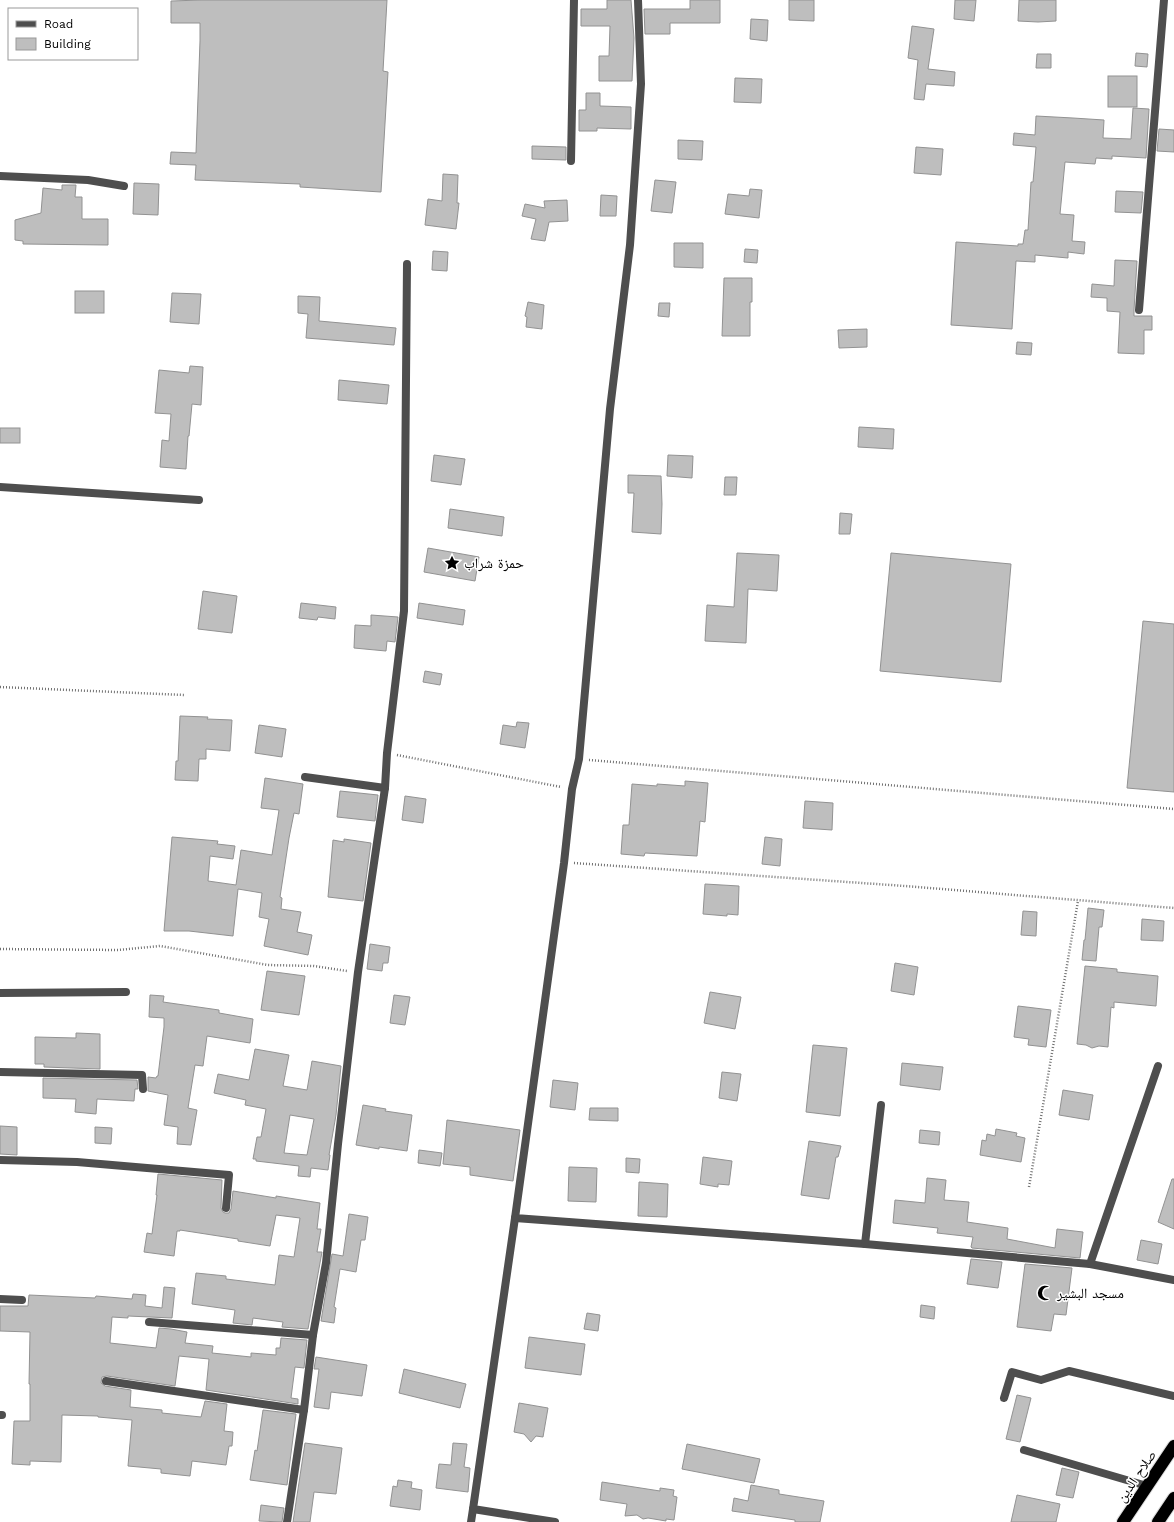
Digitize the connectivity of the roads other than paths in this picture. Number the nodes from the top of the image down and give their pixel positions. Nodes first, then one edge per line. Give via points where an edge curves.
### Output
1 (574, 0) edge
2 (638, 0) edge
3 (1164, 0) edge
4 (571, 161) dead end
5 (0, 176) edge
6 (124, 186) dead end
7 (407, 264) dead end
8 (1139, 310) dead end
9 (0, 487) edge
10 (199, 500) dead end
11 (305, 778) dead end
12 (385, 788) junction
13 (126, 992) dead end
14 (0, 993) edge
15 (1158, 1066) dead end
16 (0, 1072) edge
17 (143, 1089) dead end
18 (881, 1105) dead end
19 (0, 1160) edge
20 (226, 1208) dead end
21 (515, 1218) junction
22 (865, 1244) junction
23 (1090, 1264) junction
24 (1174, 1280) edge
25 (0, 1299) edge
26 (22, 1300) dead end
27 (149, 1322) dead end
28 (313, 1335) junction
29 (106, 1381) dead end
30 (1174, 1396) edge
31 (1004, 1398) dead end
32 (304, 1410) junction
33 (1174, 1446) edge
34 (1024, 1450) dead end
35 (1148, 1486) junction
36 (1174, 1498) edge
37 (473, 1509) junction
38 (287, 1522) edge
39 (471, 1522) edge
40 (555, 1522) edge
41 (1123, 1522) edge
42 (1158, 1522) edge

1 - 4 street
2 - 21 street via 641,84 630,245 610,409 579,759 572,789
3 - 8 street
5 - 6 street via 88,180
7 - 12 street via 404,611
9 - 10 street
11 - 12 street
12 - 28 street via 358,972 326,1263
13 - 14 street
15 - 23 street
16 - 17 street via 142,1075
18 - 22 street
19 - 20 street via 77,1162 229,1175
21 - 22 street
21 - 37 street
22 - 23 street
23 - 24 street
25 - 26 street
27 - 28 street
28 - 32 street
29 - 32 street
30 - 31 street via 1069,1371 1041,1380 1012,1372
32 - 38 street
33 - 35 highway, صلاح الدين
34 - 35 street
35 - 41 highway, صلاح الدين
36 - 42 highway
37 - 39 street
37 - 40 street

